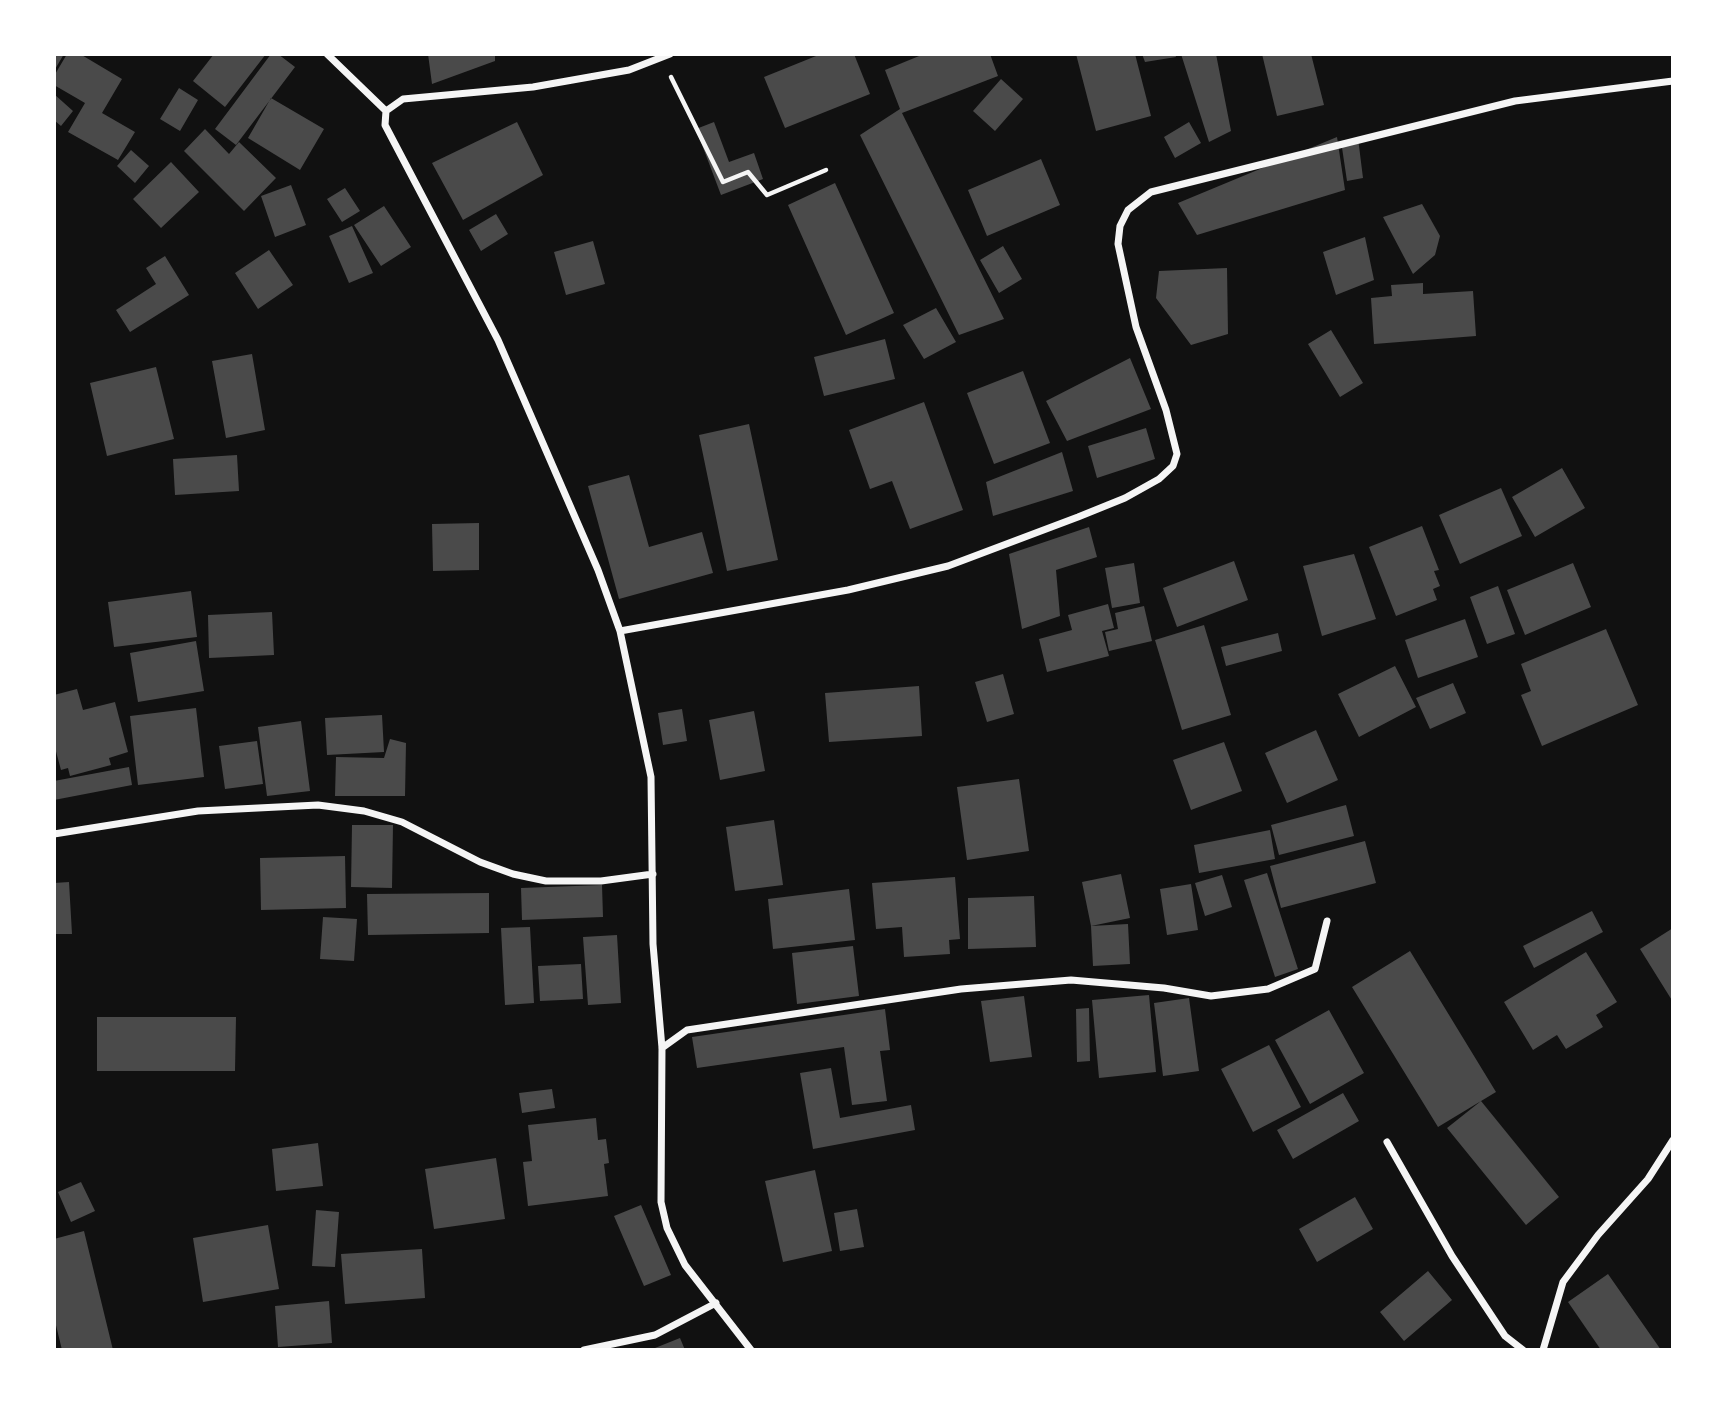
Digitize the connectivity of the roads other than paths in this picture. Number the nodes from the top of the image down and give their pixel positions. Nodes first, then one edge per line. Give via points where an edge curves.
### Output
1 (327, 54) edge
2 (670, 54) edge
3 (1673, 81) edge
4 (386, 111) junction
5 (620, 631) junction
6 (54, 834) edge
7 (653, 874) junction
8 (1328, 921) dead end
9 (662, 1048) junction
10 (1673, 1140) edge
11 (1387, 1142) dead end
12 (716, 1303) junction
13 (584, 1350) edge
14 (751, 1350) edge
15 (1523, 1350) edge
16 (1534, 1350) edge
17 (1543, 1350) edge

1 - 4 street
2 - 4 street via 629,70 533,87 403,100
3 - 5 street via 1516,101 1151,192 1128,209 1118,244 1136,327 1177,454 1173,466 1159,479 1125,498 948,566 848,590
4 - 5 street via 385,125 498,340
5 - 7 street via 651,777
6 - 7 street via 198,811 318,806 402,821 480,862 524,877 601,881
7 - 9 street via 653,944
8 - 9 street via 1315,969 1268,989 1210,996 1071,980 961,989 687,1030
9 - 12 street via 661,1202 667,1228 685,1265
10 - 17 street via 1648,1179 1563,1282
11 - 15 street via 1452,1256 1506,1336
12 - 13 street via 655,1335
12 - 14 street
16 - 17 street

